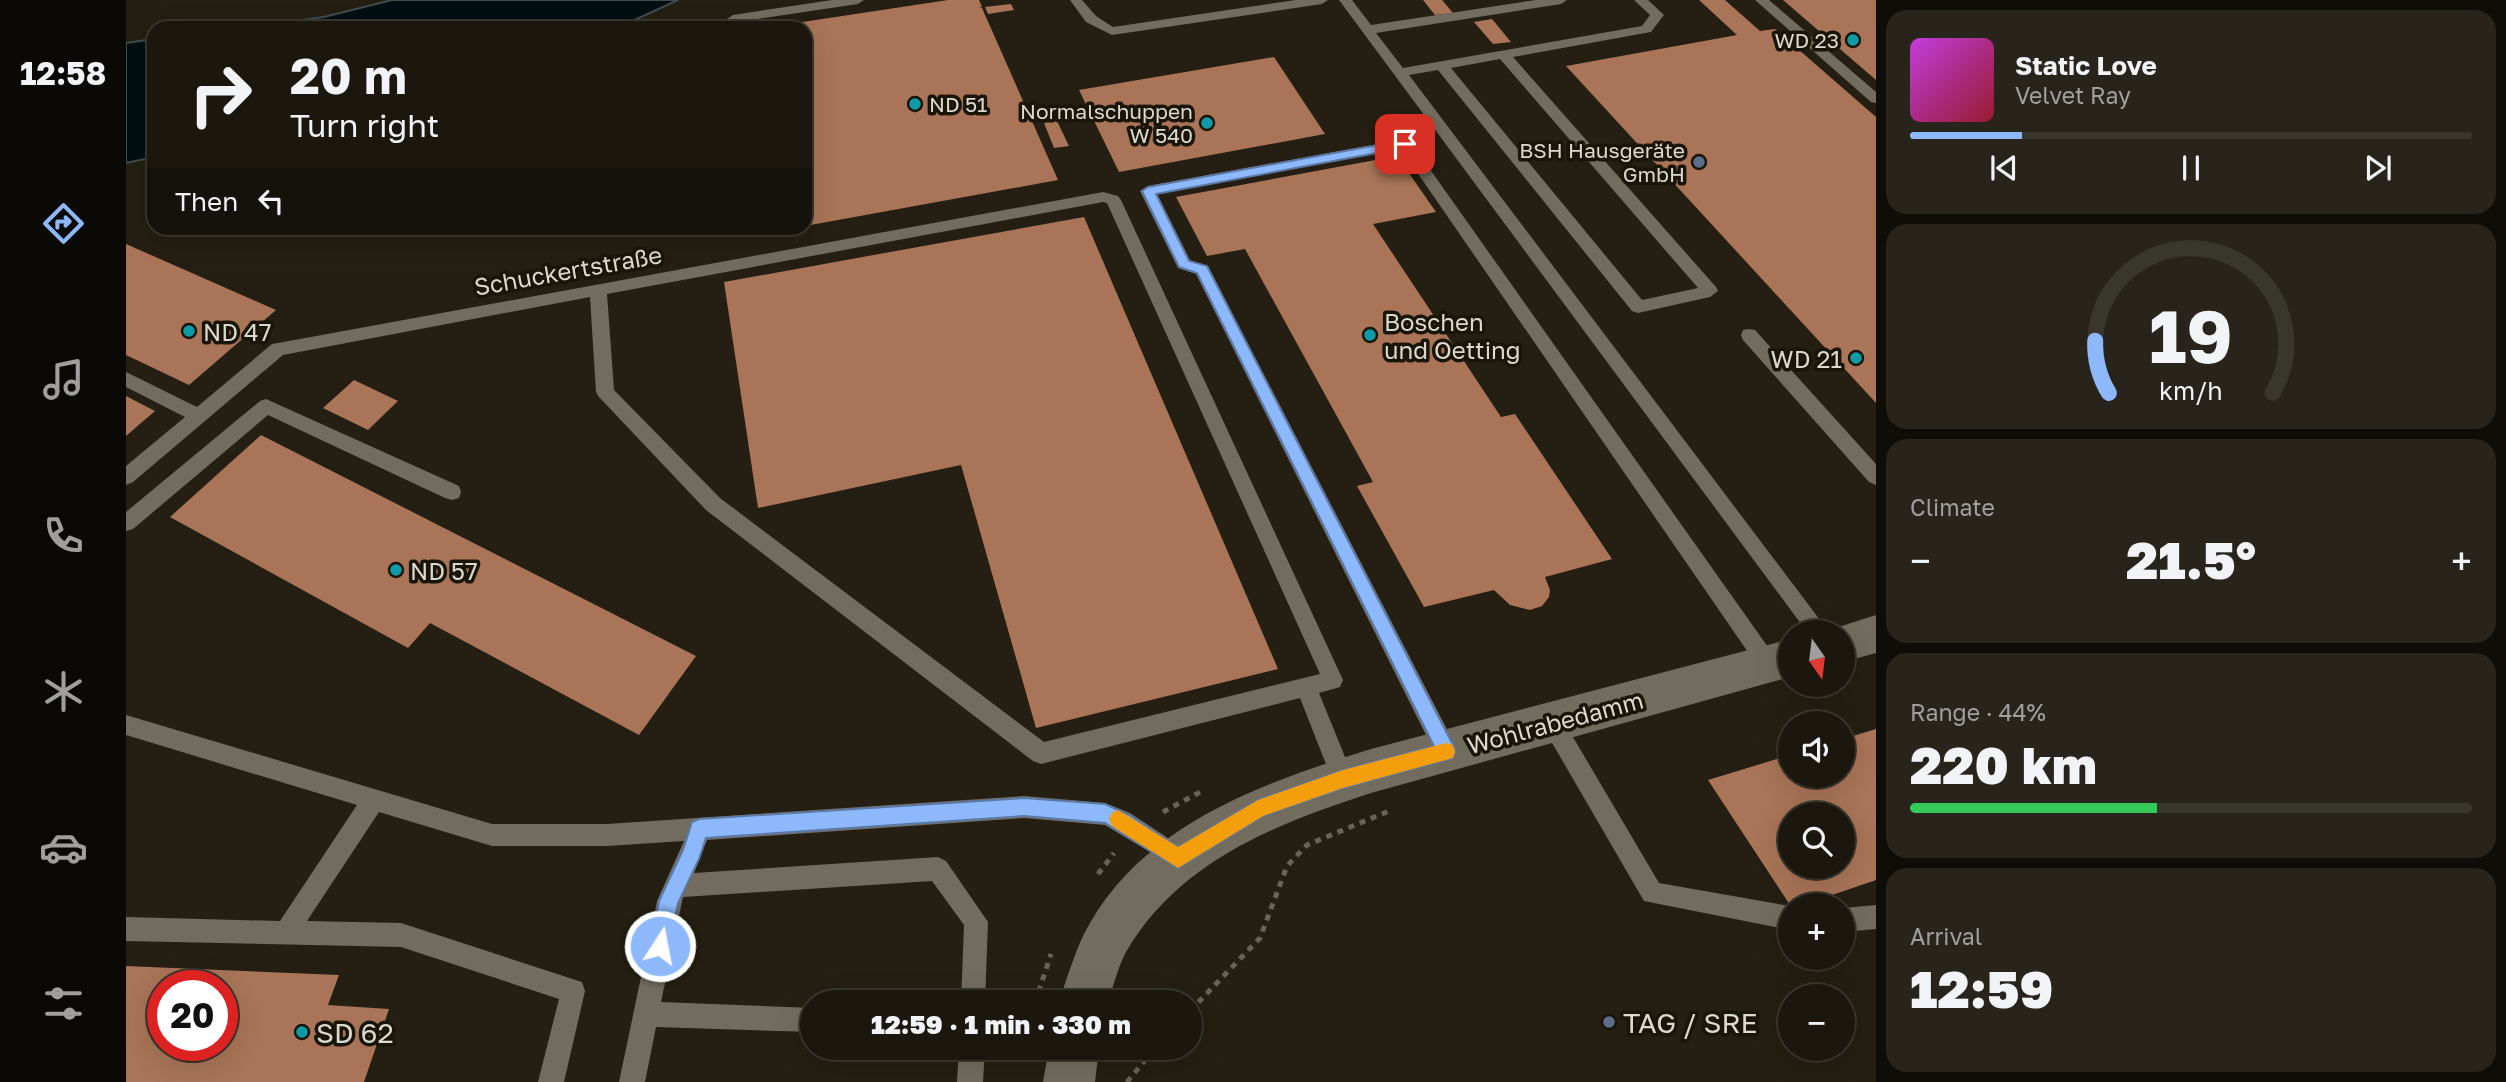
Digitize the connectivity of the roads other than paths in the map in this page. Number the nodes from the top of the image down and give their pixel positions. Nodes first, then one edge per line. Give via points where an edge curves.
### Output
1 (858, 0) edge
2 (1077, 0) edge
3 (1082, 0) edge
4 (1322, 0) edge
5 (1345, 0) edge
6 (1561, 0) edge
7 (1640, 0) edge
8 (1761, 0) edge
9 (730, 21) edge
10 (1367, 30) junction
11 (1503, 54) junction
12 (1441, 65) junction
13 (1399, 73) junction
14 (1876, 99) edge
15 (598, 289) junction
16 (1749, 335) dead end
17 (126, 379) edge
18 (197, 415) junction
19 (126, 477) edge
20 (1876, 477) edge
21 (452, 492) dead end
22 (126, 523) edge
23 (1810, 620) edge
24 (1876, 634) edge
25 (1855, 640) edge
26 (1778, 660) edge
27 (1778, 661) edge
28 (1306, 687) junction
29 (1552, 722) junction
30 (126, 725) edge
31 (1447, 751) junction
32 (1343, 779) junction
33 (374, 799) junction
34 (699, 829) junction
35 (1178, 858) junction
36 (676, 886) junction
37 (1778, 916) edge
38 (1876, 917) edge
39 (1855, 919) edge
40 (126, 929) edge
41 (286, 933) junction
42 (973, 990) edge
43 (1086, 990) edge
44 (646, 1014) junction
45 (800, 1020) edge
46 (971, 1060) edge
47 (1072, 1060) edge
48 (551, 1082) edge
49 (632, 1082) edge
50 (970, 1082) edge
51 (1069, 1082) edge

1 - 9 lane
2 - 3 lane
2 - 4 lane via 1086,16 1112,31
5 - 10 lane
6 - 10 lane
7 - 11 lane via 1657,15 1646,29
8 - 14 lane
10 - 13 lane
11 - 12 lane
11 - 12 lane via 1710,292 1638,307
12 - 13 lane
13 - 23 lane
15 - 18 lane, Schuckertstraße via 278,349
15 - 28 lane via 605,392 713,504 1041,753
15 - 28 lane, Schuckertstraße via 1103,197 1113,200 1333,680
16 - 20 lane
17 - 18 lane
18 - 19 lane, Schuckertstraße
21 - 22 lane via 266,406
24 - 25 street
26 - 31 lane via 1405,144 1148,191 1184,264 1202,270
27 - 29 street, Wohlrabedamm
28 - 32 lane
29 - 31 street, Wohlrabedamm
29 - 37 lane via 1652,893
30 - 33 lane
31 - 32 street, Wohlrabedamm
32 - 35 street, Wohlrabedamm via 1258,809
33 - 34 lane via 492,835
33 - 41 lane
34 - 35 lane via 1024,807 1105,814
34 - 36 lane
35 - 43 street, Wohlrabedamm via 1140,892 1108,937
36 - 42 lane via 938,869 976,922
36 - 44 lane
38 - 39 lane
40 - 41 lane
41 - 48 lane via 401,935 573,991
44 - 45 lane
44 - 49 lane
46 - 50 lane
47 - 51 street

